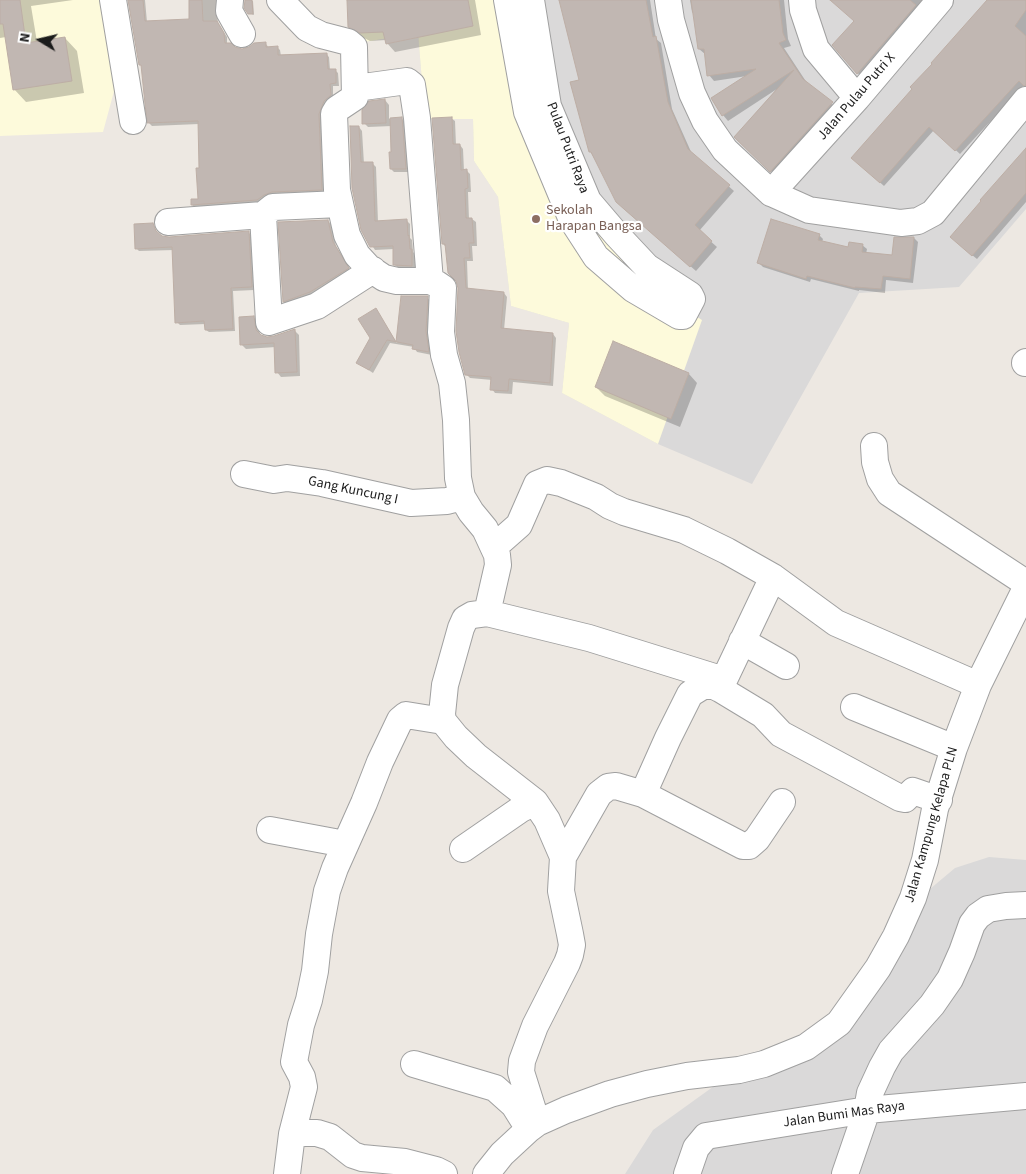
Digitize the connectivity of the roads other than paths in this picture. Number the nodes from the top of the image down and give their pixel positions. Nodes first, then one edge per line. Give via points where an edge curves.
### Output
1 (113, 0) edge
2 (230, 0) edge
3 (280, 0) edge
4 (507, 0) edge
5 (531, 0) edge
6 (668, 0) edge
7 (802, 0) edge
8 (940, 0) edge
9 (242, 34) dead end
10 (356, 88) junction
11 (857, 98) junction
12 (1026, 100) edge
13 (132, 121) dead end
14 (771, 193) junction
15 (340, 204) junction
16 (262, 215) junction
17 (168, 222) dead end
18 (373, 270) junction
19 (430, 281) junction
20 (874, 446) dead end
21 (244, 474) dead end
22 (462, 497) junction
23 (494, 547) junction
24 (773, 577) junction
25 (1026, 583) edge
26 (1026, 588) edge
27 (487, 613) junction
28 (742, 641) junction
29 (786, 666) dead end
30 (722, 685) junction
31 (978, 685) junction
32 (854, 708) dead end
33 (443, 721) junction
34 (954, 748) junction
35 (643, 794) junction
36 (939, 800) junction
37 (535, 802) junction
38 (782, 802) dead end
39 (270, 830) dead end
40 (345, 844) junction
41 (463, 849) dead end
42 (563, 858) junction
43 (1026, 905) edge
44 (414, 1064) dead end
45 (1026, 1096) edge
46 (867, 1110) junction
47 (533, 1126) junction
48 (292, 1134) junction
49 (287, 1174) edge
50 (444, 1174) edge
51 (486, 1174) edge
52 (687, 1174) edge
53 (845, 1174) edge

1 - 13 street
2 - 9 street via 228,11
3 - 10 street via 307,28 352,44
4 - 5 street, Pulau Putri Raya via 527,112 577,206 548,106
6 - 14 street via 692,93 705,121 724,150
7 - 11 street via 816,49
8 - 11 street, Jalan Pulau Putri X
10 - 15 street via 355,97 334,114
10 - 19 street via 407,81 412,85
11 - 14 street, Jalan Pulau Putri X
12 - 14 street via 933,213 918,221 901,223 809,210
15 - 16 street via 273,207
15 - 18 street via 347,235 357,255
16 - 17 street
16 - 18 street via 269,322 317,306
18 - 19 street via 384,278 397,281
19 - 22 street via 443,288 441,332 452,383
20 - 25 street via 880,479 889,493
21 - 22 street, Gang Kuncung I via 274,480 287,478 322,483 411,503
22 - 23 street
23 - 24 street via 519,524 537,484 547,480 578,489 624,512 684,530
23 - 27 street via 498,565
24 - 28 street
24 - 31 street via 836,623
26 - 31 street, Jalan Kampung Kelapa PLN
27 - 30 street via 589,638
27 - 33 street via 465,619 461,628 444,685
28 - 29 street
28 - 30 street
30 - 35 street via 703,686 690,694
30 - 36 street via 763,715 781,734 900,798 905,799 913,791
31 - 34 street, Jalan Kampung Kelapa PLN
32 - 34 street
33 - 37 street via 476,756
33 - 40 street via 406,715 400,720
34 - 36 street, Jalan Kampung Kelapa PLN
35 - 38 street via 743,846 749,846 757,839
35 - 42 street via 608,786 599,794
36 - 47 street, Jalan Kampung Kelapa PLN via 914,898 878,968 839,1023 806,1047 764,1064 647,1084 610,1094
37 - 41 street
37 - 42 street via 547,820
39 - 40 street
40 - 48 street via 327,891 310,1000 294,1062 304,1087
42 - 47 street via 561,891 572,945 522,1061 521,1072
43 - 46 street via 988,909 978,916 950,979 932,1005 891,1051 870,1093
44 - 47 street via 495,1088
45 - 46 street, Jalan Bumi Mas Raya
46 - 52 street, Jalan Bumi Mas Raya via 706,1136 696,1148
46 - 53 street
47 - 51 street, Jalan Kampung Kelapa PLN via 502,1154
48 - 49 street
48 - 50 street via 317,1133 330,1137 362,1158 406,1162

